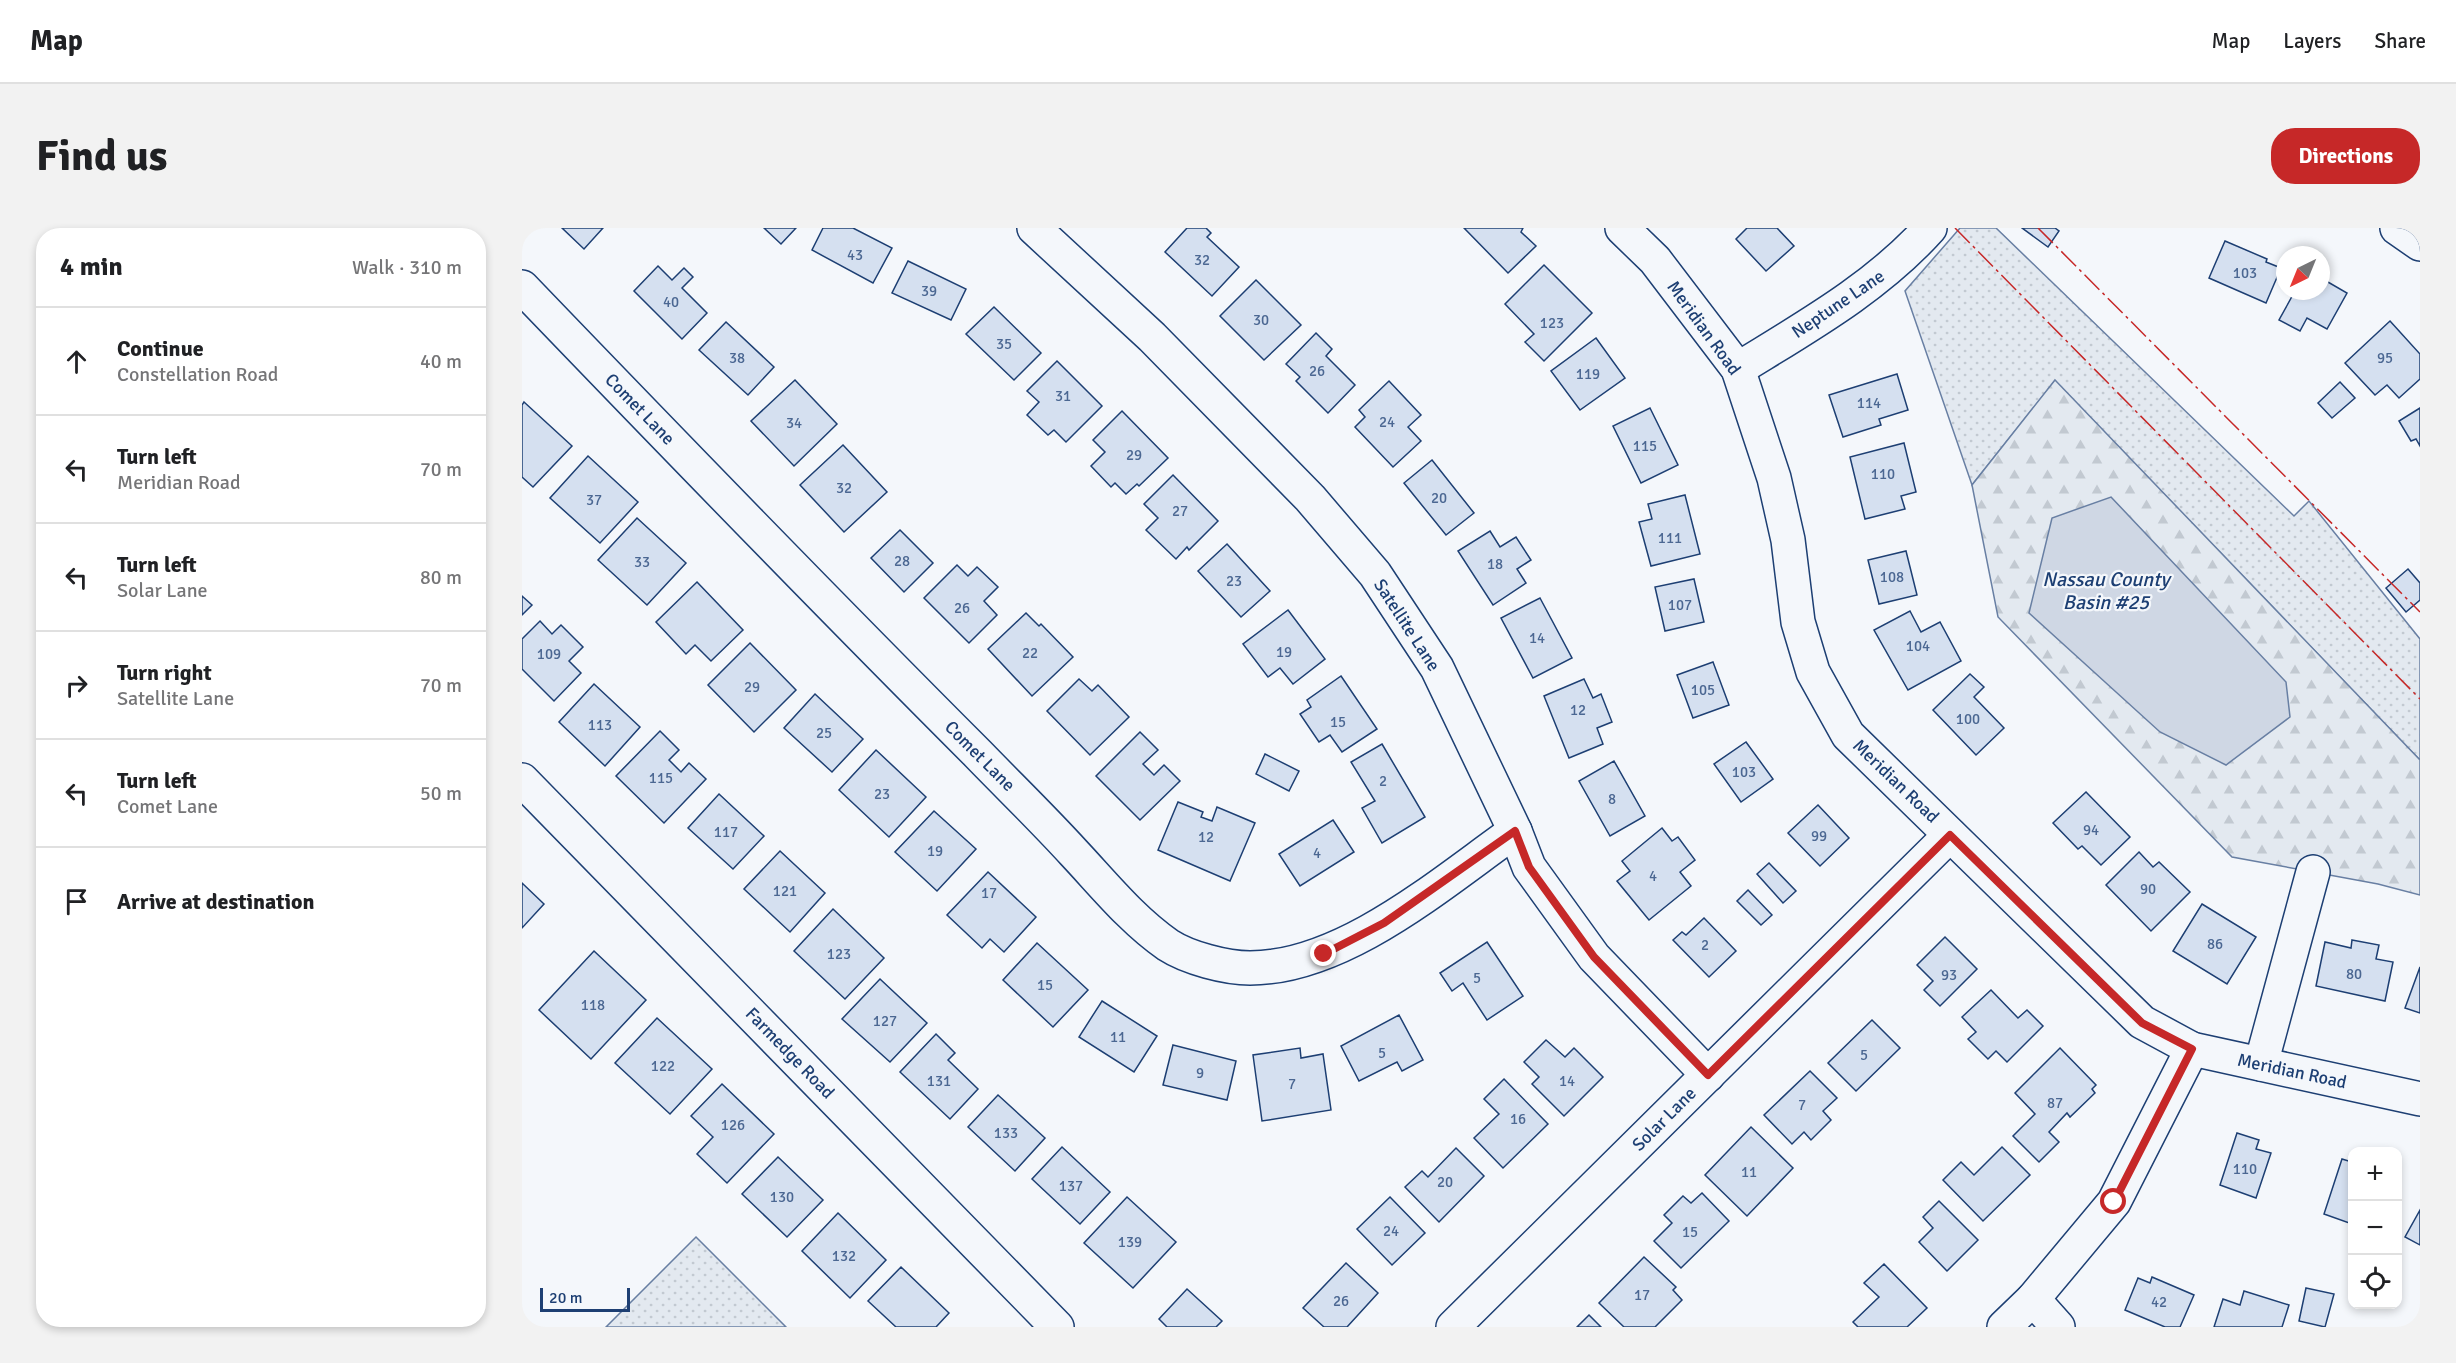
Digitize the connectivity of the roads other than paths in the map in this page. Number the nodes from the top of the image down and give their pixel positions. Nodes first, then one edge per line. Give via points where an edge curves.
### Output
1 (1034, 228) edge
2 (1622, 228) edge
3 (1930, 228) edge
4 (2397, 228) edge
5 (2420, 244) edge
6 (522, 287) edge
7 (1738, 369) junction
8 (522, 780) edge
9 (1515, 831) junction
10 (1950, 835) junction
11 (2313, 872) dead end
12 (2192, 1049) junction
13 (2261, 1064) junction
14 (1708, 1075) junction
15 (2420, 1099) edge
16 (2033, 1299) junction
17 (1057, 1327) edge
18 (1454, 1327) edge
19 (2004, 1327) edge
20 (2058, 1327) edge

1 - 9 street, Satellite Lane via 1152,337 1302,490 1375,574 1437,668
2 - 7 street, Meridian Road via 1655,261
3 - 7 street, Neptune Lane via 1907,254 1856,296
4 - 5 street
6 - 9 street, Comet Lane via 1046,822 1129,912 1170,946 1215,964 1248,968 1279,966 1324,954 1384,923
7 - 10 street, Meridian Road via 1774,478 1788,540 1798,622 1813,672 1848,735
8 - 17 street, Farmedge Road
9 - 14 street, Satellite Lane via 1529,867 1594,957
10 - 12 street, Meridian Road via 2142,1023
10 - 14 street, Solar Lane
11 - 13 street
12 - 13 street, Meridian Road
12 - 16 street via 2114,1202
13 - 15 street, Meridian Road
14 - 18 street, Solar Lane
16 - 19 street
16 - 20 street

